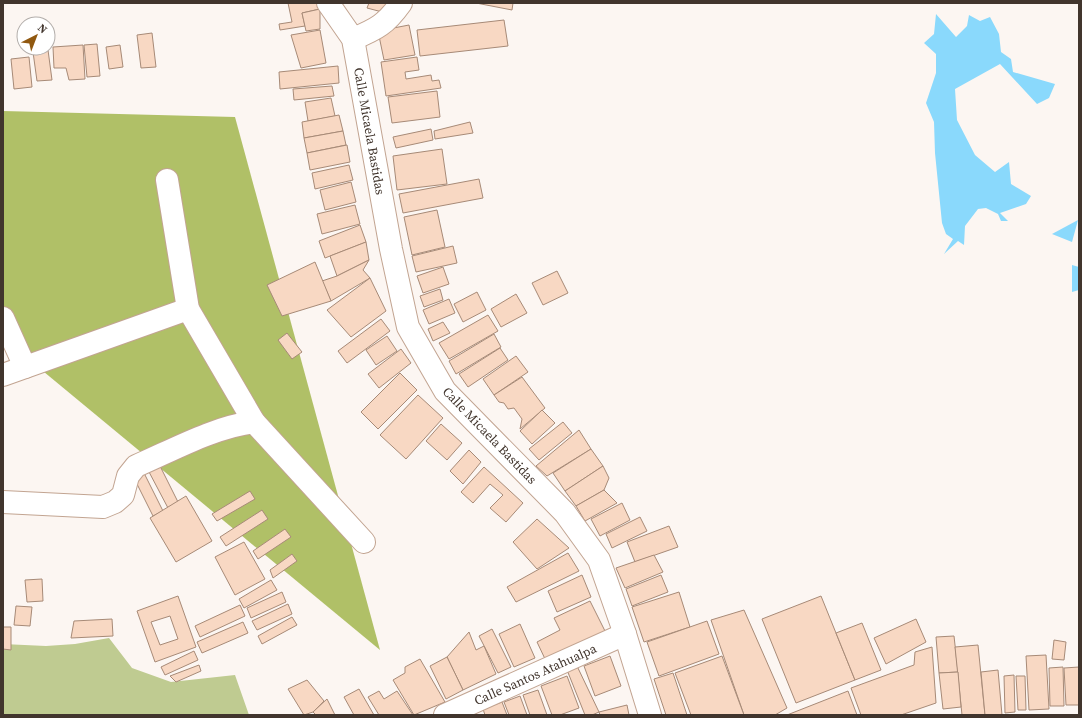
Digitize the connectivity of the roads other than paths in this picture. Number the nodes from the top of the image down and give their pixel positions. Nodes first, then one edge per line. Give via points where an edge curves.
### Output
1 (328, 3) edge
2 (401, 3) edge
3 (353, 39) junction
4 (167, 180) dead end
5 (188, 309) junction
6 (3, 318) edge
7 (25, 367) junction
8 (3, 375) edge
9 (254, 422) junction
10 (3, 502) edge
11 (364, 542) dead end
12 (625, 634) junction
13 (445, 715) edge
14 (650, 715) edge

1 - 3 street, Calle Micaela Bastidas
2 - 3 street via 389,20
3 - 12 street, Calle Micaela Bastidas via 408,327 445,391 565,513 599,560
4 - 5 street
5 - 7 street
5 - 9 street
6 - 7 street
7 - 8 street
9 - 10 street via 223,429 136,466 128,476 123,495 103,507
9 - 11 street
12 - 13 street, Calle Santos Atahualpa
12 - 14 street, Calle Micaela Bastidas

